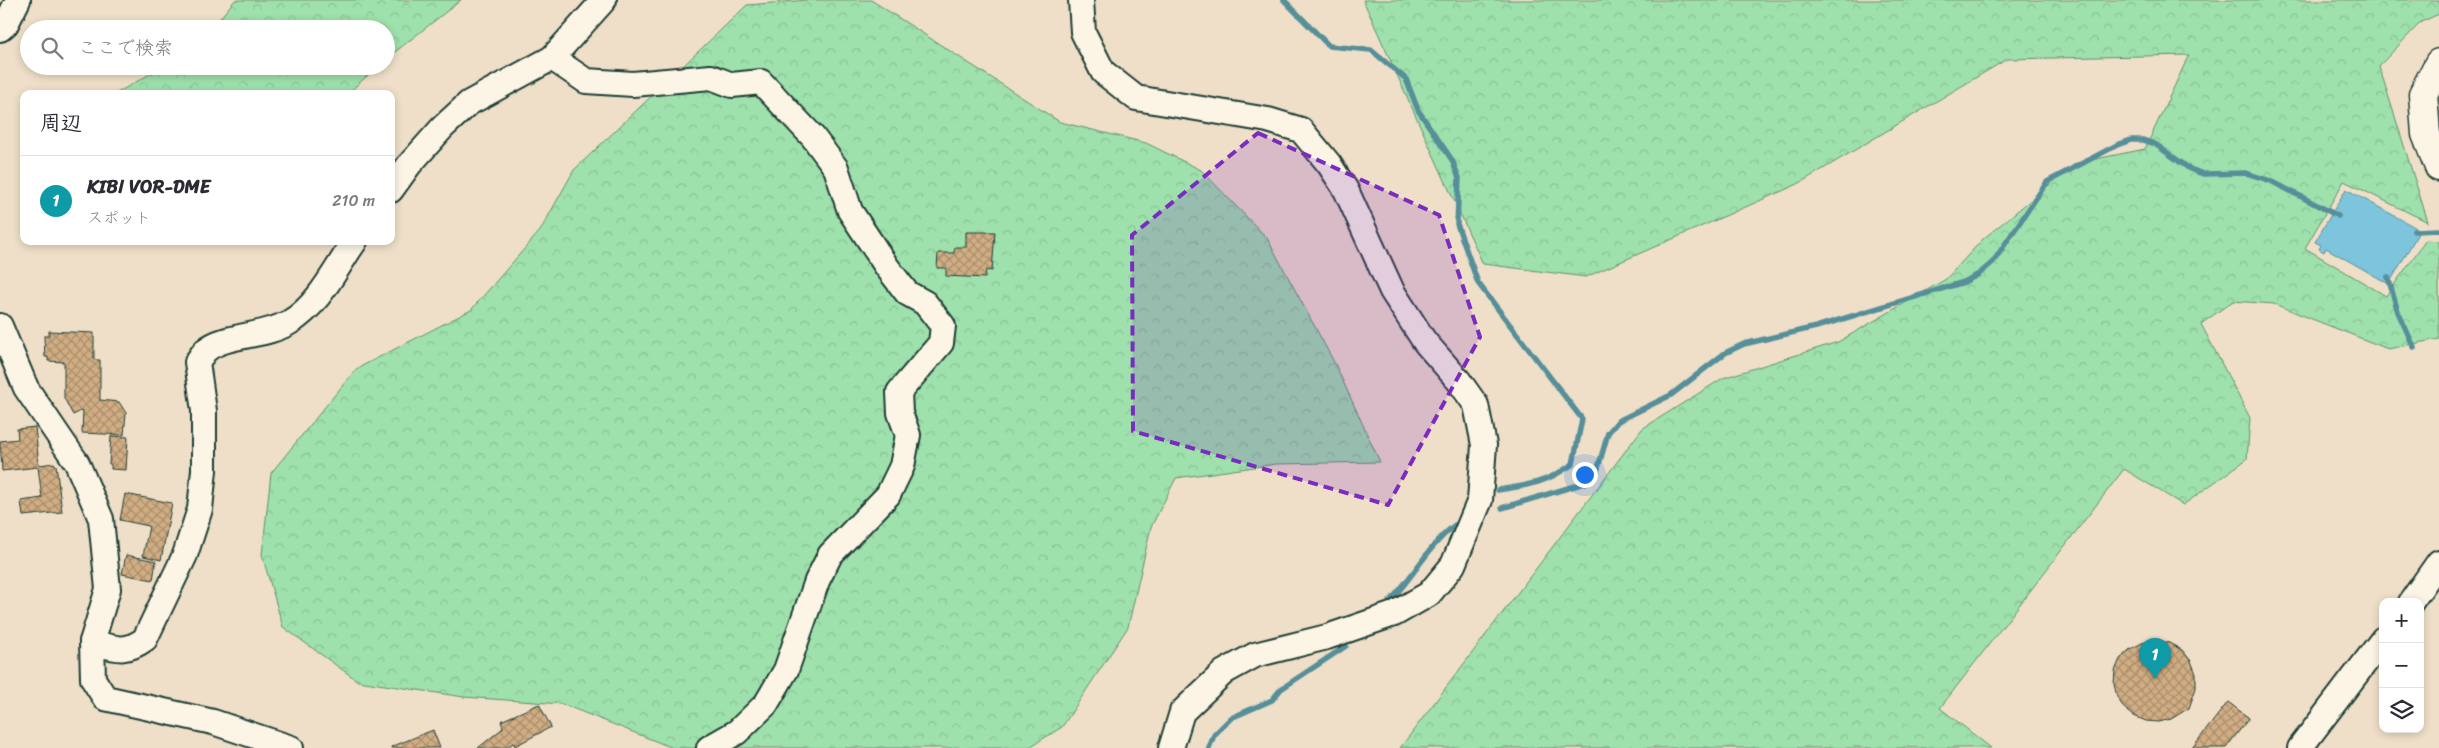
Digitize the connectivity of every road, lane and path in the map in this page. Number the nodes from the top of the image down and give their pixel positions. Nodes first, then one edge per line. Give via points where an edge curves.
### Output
1 (18, 0) edge
2 (604, 0) edge
3 (1081, 0) edge
4 (0, 29) edge
5 (552, 58) junction
6 (2439, 63) edge
7 (2439, 167) edge
8 (395, 184) edge
9 (352, 245) edge
10 (0, 326) edge
11 (2439, 562) edge
12 (2414, 598) edge
13 (92, 642) junction
14 (2380, 643) edge
15 (291, 748) edge
16 (709, 748) edge
17 (1172, 748) edge
18 (2300, 748) edge

1 - 4 street
2 - 5 street
3 - 17 street via 1083,32 1103,72 1136,98 1268,120 1301,130 1346,190 1392,291 1425,342 1476,405 1484,444 1480,500 1452,565 1429,594 1394,614 1327,637 1255,655 1224,672 1182,712
5 - 8 street via 469,104 443,127
5 - 16 street via 586,81 633,84 711,77 732,85 761,82 813,137 836,168 850,211 907,294 925,304 943,326 942,342 899,392 900,413 908,436 902,466 888,496 830,555 817,581 786,670 766,704 738,732
6 - 7 street via 2423,94 2426,134
9 - 13 street via 311,306 290,322 268,332 219,342 206,350 197,362 204,411 204,470 200,509 185,555 145,639 134,648 118,649
10 - 13 street via 26,388 77,463 102,519 108,589
11 - 12 street
13 - 15 street via 93,679 105,698 213,722
14 - 18 street

